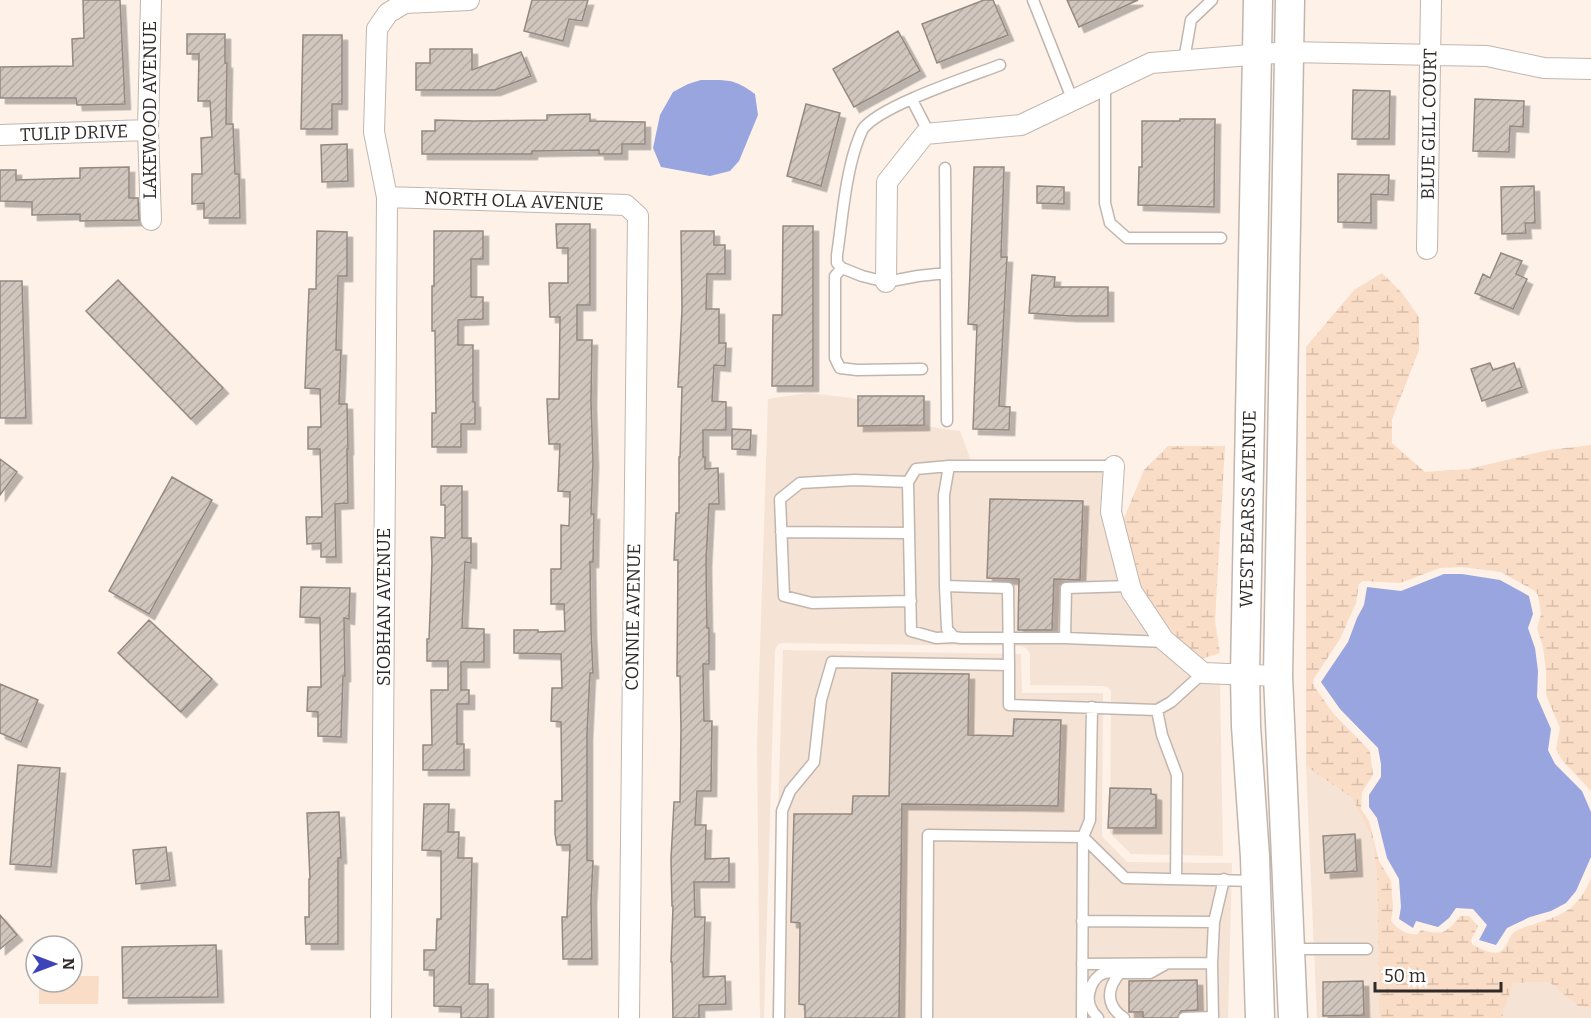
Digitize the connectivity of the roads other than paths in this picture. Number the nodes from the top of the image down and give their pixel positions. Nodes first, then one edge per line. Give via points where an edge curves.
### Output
1 (151, 0) edge
2 (469, 0) edge
3 (1033, 0) edge
4 (1212, 0) edge
5 (1258, 0) edge
6 (1290, 0) edge
7 (1431, 0) edge
8 (1288, 52) junction
9 (1257, 54) junction
10 (1430, 55) junction
11 (1184, 60) junction
12 (1000, 65) dead end
13 (1591, 69) edge
14 (1105, 86) junction
15 (912, 100) junction
16 (1073, 101) junction
17 (148, 130) junction
18 (928, 134) junction
19 (0, 135) edge
20 (945, 168) dead end
21 (387, 197) junction
22 (638, 216) joint
23 (151, 220) dead end
24 (1221, 238) dead end
25 (1427, 249) dead end
26 (842, 268) junction
27 (945, 273) junction
28 (886, 282) junction
29 (922, 369) dead end
30 (947, 421) dead end
31 (949, 466) junction
32 (1114, 466) joint
33 (908, 482) junction
34 (781, 532) junction
35 (909, 533) junction
36 (945, 586) junction
37 (1130, 586) junction
38 (911, 601) junction
39 (954, 637) junction
40 (1065, 638) junction
41 (1008, 639) junction
42 (1166, 642) junction
43 (1009, 665) junction
44 (1203, 674) junction
45 (1245, 675) junction
46 (1278, 676) junction
47 (1092, 707) junction
48 (1157, 710) junction
49 (1083, 837) junction
50 (1176, 879) junction
51 (1224, 879) junction
52 (1256, 881) junction
53 (1082, 921) junction
54 (1214, 922) junction
55 (1290, 949) junction
56 (1367, 949) dead end
57 (1212, 963) junction
58 (1082, 964) junction
59 (1167, 964) junction
60 (1120, 973) junction
61 (1213, 1017) edge
62 (381, 1018) edge
63 (629, 1018) edge
64 (779, 1018) edge
65 (927, 1018) edge
66 (1082, 1018) edge
67 (1098, 1018) edge
68 (1124, 1018) edge
69 (1184, 1018) edge
70 (1260, 1018) edge
71 (1293, 1018) edge

1 - 17 street, LAKEWOOD AVENUE
2 - 21 street, SIOBHAN AVENUE via 405,3 388,13 377,29 374,132
3 - 16 lane
4 - 11 lane via 1191,20
5 - 9 main road, WEST BEARSS AVENUE
6 - 8 main road, WEST BEARSS AVENUE
7 - 10 street, BLUE GILL COURT
8 - 9 street
8 - 10 street
8 - 46 main road, WEST BEARSS AVENUE
9 - 11 street
9 - 45 main road, WEST BEARSS AVENUE
10 - 13 street via 1487,56 1544,68
10 - 25 street, BLUE GILL COURT
11 - 14 street via 1151,63
12 - 15 lane
14 - 16 street
14 - 24 lane via 1105,203 1110,223 1128,238
15 - 18 lane
15 - 26 lane via 872,120 862,130 851,161 838,244 837,263
16 - 18 street via 1021,125
17 - 19 street, TULIP DRIVE
17 - 23 street, LAKEWOOD AVENUE
18 - 28 street via 887,182
20 - 27 lane
21 - 22 street, NORTH OLA AVENUE via 626,205
21 - 62 street, SIOBHAN AVENUE
22 - 63 street, CONNIE AVENUE
26 - 28 lane
26 - 29 lane via 835,276 835,358 840,368
27 - 28 lane
27 - 30 lane
31 - 32 lane
31 - 33 lane via 916,469
31 - 36 lane via 944,495
32 - 37 street via 1111,512
33 - 34 lane via 800,483 780,499
33 - 35 lane
34 - 35 lane
34 - 38 lane via 784,596 812,603
35 - 38 lane
36 - 39 lane via 947,629
36 - 41 lane via 1008,588
37 - 40 lane via 1066,588
37 - 42 street
38 - 39 lane via 911,632 936,638
39 - 41 lane
40 - 41 lane
40 - 42 lane
41 - 43 lane
42 - 44 street
43 - 47 lane via 1009,705
43 - 64 lane via 832,662 821,700 814,762 790,791 782,811
44 - 45 street
44 - 48 lane
45 - 46 street
45 - 52 main road, WEST BEARSS AVENUE
46 - 55 main road, WEST BEARSS AVENUE
47 - 48 lane
47 - 49 lane via 1090,820
48 - 50 lane via 1177,775
49 - 50 lane via 1125,878
49 - 53 lane
49 - 65 lane via 928,835
50 - 51 lane
51 - 52 lane
51 - 54 lane
52 - 70 main road, WEST BEARSS AVENUE
53 - 54 lane
53 - 58 lane
54 - 57 lane
55 - 56 lane
55 - 71 main road, WEST BEARSS AVENUE
57 - 59 lane
57 - 61 lane
58 - 59 lane
58 - 66 lane
59 - 60 lane via 1149,973
60 - 67 lane via 1100,975 1090,987 1090,1009
60 - 68 lane via 1110,992 1111,1005
61 - 69 lane

